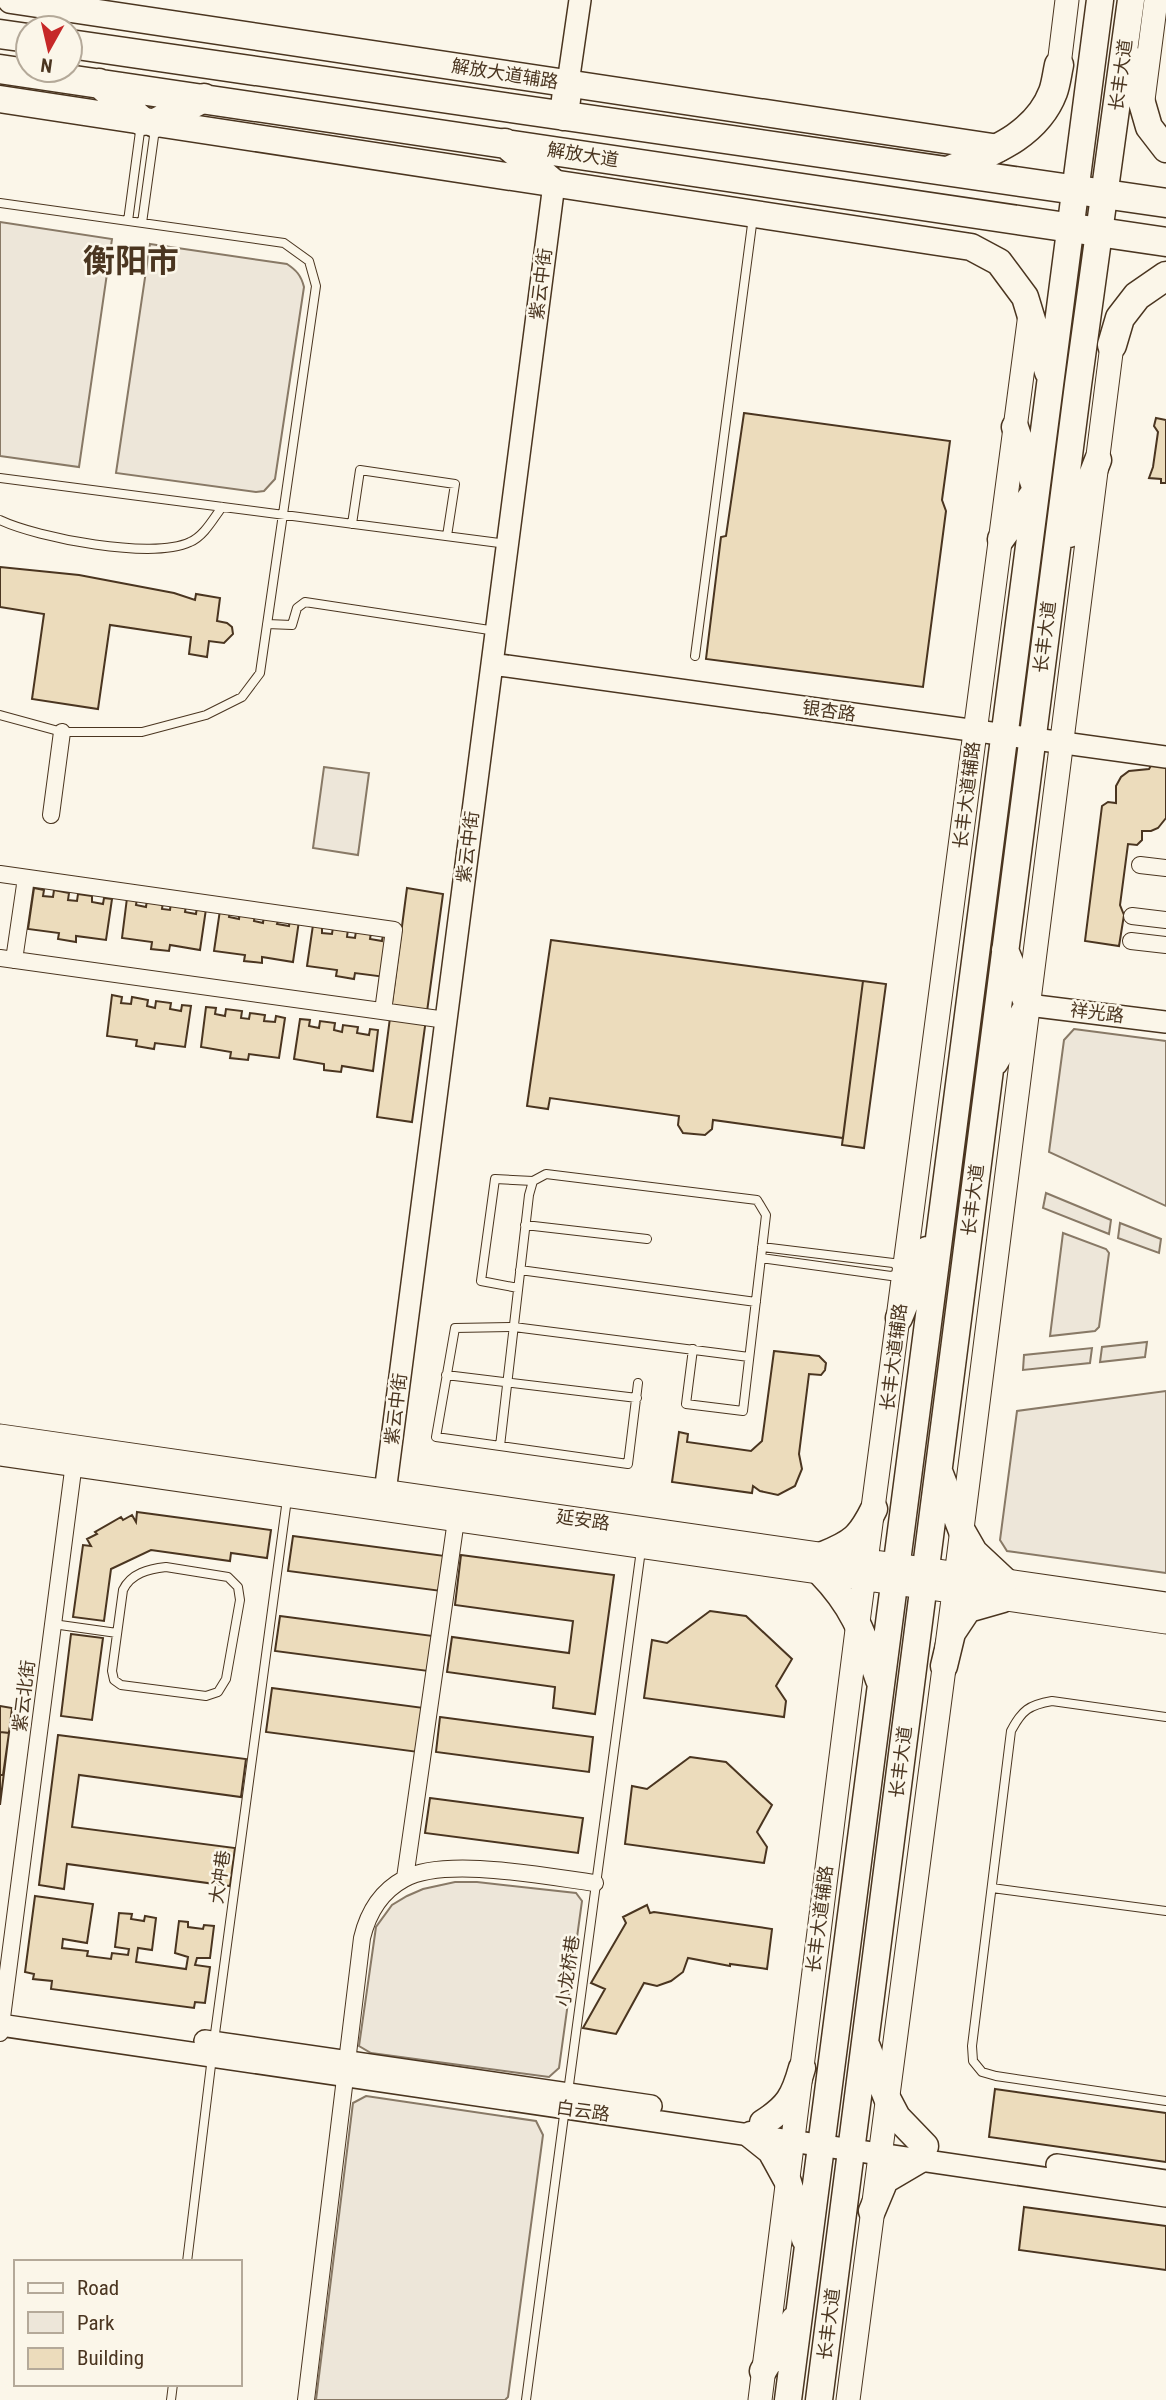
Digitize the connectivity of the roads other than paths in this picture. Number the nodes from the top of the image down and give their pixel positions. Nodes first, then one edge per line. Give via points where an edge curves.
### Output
1 (580, 0) edge
2 (1067, 0) edge
3 (1100, 0) edge
4 (1131, 0) edge
5 (1156, 0) edge
6 (24, 1) edge
7 (79, 5) edge
8 (84, 46) edge
9 (1125, 47) junction
10 (102, 48) junction
11 (1059, 65) joint
12 (0, 69) edge
13 (99, 83) junction
14 (568, 83) junction
15 (204, 98) junction
16 (0, 99) edge
17 (1142, 106) junction
18 (564, 116) junction
19 (149, 122) junction
20 (505, 143) junction
21 (999, 148) junction
22 (1166, 149) edge
23 (947, 171) junction
24 (554, 184) junction
25 (1076, 190) junction
26 (1103, 194) junction
27 (0, 202) edge
28 (1166, 203) edge
29 (754, 214) junction
30 (128, 221) junction
31 (142, 223) junction
32 (1071, 228) junction
33 (1099, 232) junction
34 (1166, 242) edge
35 (1166, 276) edge
36 (1030, 314) junction
37 (1112, 345) joint
38 (1051, 379) junction
39 (1015, 427) junction
40 (1097, 460) junction
41 (0, 478) edge
42 (1036, 490) junction
43 (222, 507) junction
44 (283, 515) junction
45 (0, 520) edge
46 (352, 524) junction
47 (447, 536) junction
48 (1001, 539) junction
49 (507, 544) junction
50 (1054, 571) junction
51 (267, 624) junction
52 (496, 631) junction
53 (695, 656) dead end
54 (492, 664) junction
55 (0, 715) edge
56 (62, 732) junction
57 (975, 732) junction
58 (1003, 736) junction
59 (1032, 740) junction
60 (1062, 743) junction
61 (1166, 757) edge
62 (51, 815) dead end
63 (1140, 865) dead end
64 (1166, 868) edge
65 (0, 874) edge
66 (26, 878) junction
67 (1132, 916) dead end
68 (1166, 920) edge
69 (1130, 941) dead end
70 (1166, 945) edge
71 (1005, 949) junction
72 (7, 959) edge
73 (1028, 1004) junction
74 (383, 1011) junction
75 (446, 1020) junction
76 (1166, 1022) edge
77 (989, 1073) junction
78 (533, 1181) junction
79 (525, 1225) junction
80 (647, 1239) dead end
81 (762, 1247) junction
82 (761, 1258) junction
83 (520, 1270) junction
84 (919, 1274) junction
85 (963, 1280) junction
86 (518, 1287) junction
87 (756, 1302) junction
88 (899, 1318) joint
89 (514, 1327) junction
90 (693, 1349) junction
91 (749, 1357) junction
92 (446, 1375) junction
93 (507, 1382) junction
94 (638, 1383) dead end
95 (637, 1398) junction
96 (0, 1436) edge
97 (500, 1446) junction
98 (0, 1454) edge
99 (75, 1456) junction
100 (939, 1470) junction
101 (288, 1496) junction
102 (384, 1500) junction
103 (874, 1509) junction
104 (456, 1520) junction
105 (962, 1531) junction
106 (641, 1547) junction
107 (822, 1564) junction
108 (865, 1570) junction
109 (895, 1574) junction
110 (925, 1578) junction
111 (955, 1583) junction
112 (1004, 1590) junction
113 (1166, 1604) edge
114 (858, 1622) junction
115 (1166, 1622) edge
116 (53, 1624) junction
117 (117, 1633) junction
118 (944, 1666) junction
119 (881, 1684) junction
120 (1166, 1717) edge
121 (405, 1878) junction
122 (595, 1883) junction
123 (992, 1888) junction
124 (1166, 1911) edge
125 (1, 2021) edge
126 (865, 2042) junction
127 (213, 2050) junction
128 (802, 2068) junction
129 (346, 2070) junction
130 (887, 2098) junction
131 (566, 2101) junction
132 (1166, 2101) edge
133 (757, 2129) junction
134 (793, 2134) junction
135 (822, 2138) junction
136 (853, 2143) junction
137 (880, 2147) junction
138 (922, 2153) junction
139 (1166, 2181) edge
140 (788, 2182) junction
141 (1166, 2196) edge
142 (872, 2211) junction
143 (808, 2249) junction
144 (187, 2260) edge
145 (800, 2310) junction
146 (763, 2371) junction
147 (306, 2400) edge
148 (526, 2400) edge
149 (760, 2400) edge
150 (788, 2400) edge
151 (819, 2400) edge
152 (848, 2400) edge

1 - 14 street
2 - 11 main road
3 - 25 main road, 长丰大道
4 - 9 main road, 长丰大道
5 - 17 main road
6 - 7 main road, 解放大道辅路
7 - 10 main road
7 - 14 main road, 解放大道辅路
8 - 10 highway, 解放大道
9 - 17 main road
9 - 26 main road, 长丰大道
10 - 18 highway, 解放大道
11 - 21 highway via 1054,92 1042,112 1022,134
12 - 13 highway, 解放大道
13 - 15 highway, 解放大道
13 - 19 highway
14 - 18 highway
14 - 21 main road, 解放大道辅路
15 - 19 highway
15 - 20 highway, 解放大道
16 - 19 main road
17 - 22 main road
18 - 23 highway, 解放大道
19 - 24 main road
19 - 30 lane
19 - 31 lane
20 - 24 highway
20 - 32 highway, 解放大道
21 - 23 highway
23 - 25 highway, 解放大道
24 - 29 main road
24 - 49 street, 紫云中街
25 - 26 highway, 解放大道
25 - 32 main road, 长丰大道
26 - 28 highway, 解放大道
26 - 33 main road, 长丰大道
27 - 30 lane
29 - 36 main road via 971,247 999,262 1025,297
29 - 53 lane
30 - 31 lane
31 - 44 lane via 284,243 309,261 316,286
32 - 33 highway, 解放大道
32 - 38 main road, 长丰大道
33 - 34 highway, 解放大道
33 - 50 main road, 长丰大道
35 - 37 highway via 1136,296 1120,318
36 - 38 main road
36 - 39 main road, 长丰大道辅路
37 - 40 main road
38 - 42 main road, 长丰大道
39 - 42 main road
39 - 48 main road, 长丰大道辅路
40 - 50 main road
40 - 60 main road
41 - 43 lane
42 - 48 main road
42 - 58 main road, 长丰大道
43 - 44 lane
43 - 45 lane via 194,541 164,548 48,537
44 - 46 lane
44 - 51 lane
46 - 47 lane
46 - 47 lane via 360,470 454,484
47 - 49 lane
48 - 57 main road, 长丰大道辅路
49 - 52 street, 紫云中街
50 - 59 main road, 长丰大道
51 - 52 lane via 292,625 305,602
51 - 56 lane via 260,673 242,697 206,715 142,732
52 - 54 street, 紫云中街
54 - 57 street, 银杏路
54 - 75 street, 紫云中街
55 - 56 lane
56 - 62 street
57 - 58 street, 银杏路
57 - 84 main road, 长丰大道辅路
58 - 59 street, 银杏路
58 - 84 main road, 长丰大道 via 941,1216
59 - 60 street, 银杏路
59 - 71 main road, 长丰大道
60 - 61 street, 银杏路
60 - 73 main road
63 - 64 street
65 - 66 street
66 - 72 street
66 - 74 street via 394,930
67 - 68 street
69 - 70 street
71 - 73 main road
71 - 77 main road, 长丰大道
72 - 74 street
73 - 76 street, 祥光路
73 - 77 main road
73 - 105 main road
74 - 75 street
75 - 102 street, 紫云中街
77 - 85 main road, 长丰大道
78 - 79 lane
78 - 81 lane via 546,1174 757,1200 766,1215
78 - 86 lane via 495,1179 481,1281
79 - 80 lane
79 - 83 lane
81 - 82 lane
81 - 84 lane via 893,1263
82 - 84 lane via 891,1276
82 - 87 lane
83 - 86 lane
83 - 87 lane
84 - 85 main road
84 - 88 main road
84 - 109 main road, 长丰大道
85 - 100 main road, 长丰大道
86 - 89 lane
87 - 91 lane
88 - 103 main road, 长丰大道辅路
89 - 90 lane
89 - 92 lane via 455,1328
89 - 93 lane
90 - 91 lane
90 - 91 lane via 686,1404 743,1411
92 - 93 lane
92 - 97 lane via 436,1437
93 - 95 lane
93 - 97 lane
94 - 95 lane
95 - 97 lane via 628,1464
96 - 99 main road, 延安路
98 - 99 main road, 延安路
99 - 101 main road, 延安路
99 - 102 main road, 延安路
99 - 116 street, 紫云北街
100 - 105 main road
100 - 110 main road, 长丰大道
101 - 102 main road, 延安路
101 - 127 lane, 大冲巷
102 - 104 main road, 延安路
102 - 107 main road, 延安路
103 - 107 main road via 862,1533
103 - 108 main road, 长丰大道辅路
104 - 106 main road, 延安路
104 - 121 street
105 - 111 main road
105 - 112 main road
106 - 107 main road, 延安路
106 - 122 lane, 小龙桥巷
107 - 108 main road, 延安路
107 - 114 main road
108 - 109 main road, 延安路
108 - 114 main road, 长丰大道辅路
109 - 110 main road, 延安路
109 - 119 main road, 长丰大道
110 - 111 main road, 延安路
110 - 126 main road, 长丰大道
111 - 112 main road, 延安路
111 - 118 main road
112 - 113 main road, 延安路
112 - 115 main road, 延安路
112 - 118 main road via 968,1609 952,1633
114 - 119 main road
114 - 128 main road, 长丰大道辅路
116 - 117 lane
116 - 125 street, 紫云北街
117 - 117 lane via 112,1671 121,1685 206,1696 218,1692 226,1679 240,1600 238,1587 228,1577 166,1567 150,1569 128,1580
118 - 130 main road
119 - 135 main road, 长丰大道
120 - 123 lane via 1052,1702 1033,1705 1019,1716 1011,1731
121 - 122 street via 442,1869 477,1868
121 - 129 street via 373,1906 366,1921
122 - 131 lane, 小龙桥巷
123 - 124 lane
123 - 132 lane via 972,2061 982,2072 996,2076
125 - 127 street, 白云路
126 - 130 main road
126 - 136 main road, 长丰大道
127 - 129 street, 白云路
127 - 144 lane, 大冲巷
128 - 133 main road via 795,2093 782,2111
128 - 134 main road, 长丰大道辅路
129 - 131 street, 白云路
129 - 147 street
130 - 137 main road
130 - 138 main road
131 - 133 street, 白云路
131 - 148 lane, 小龙桥巷
133 - 134 street, 白云路
133 - 140 main road
134 - 135 street, 白云路
134 - 140 main road, 长丰大道辅路
135 - 136 street, 白云路
135 - 143 main road, 长丰大道
136 - 137 street, 白云路
136 - 151 main road, 长丰大道
137 - 138 street, 白云路
137 - 142 main road
138 - 139 street, 白云路
138 - 141 street, 白云路
138 - 142 main road via 885,2180
140 - 143 main road
140 - 146 main road, 长丰大道辅路
142 - 152 main road
143 - 145 main road, 长丰大道
145 - 146 main road
145 - 150 main road, 长丰大道
146 - 149 main road, 长丰大道辅路

